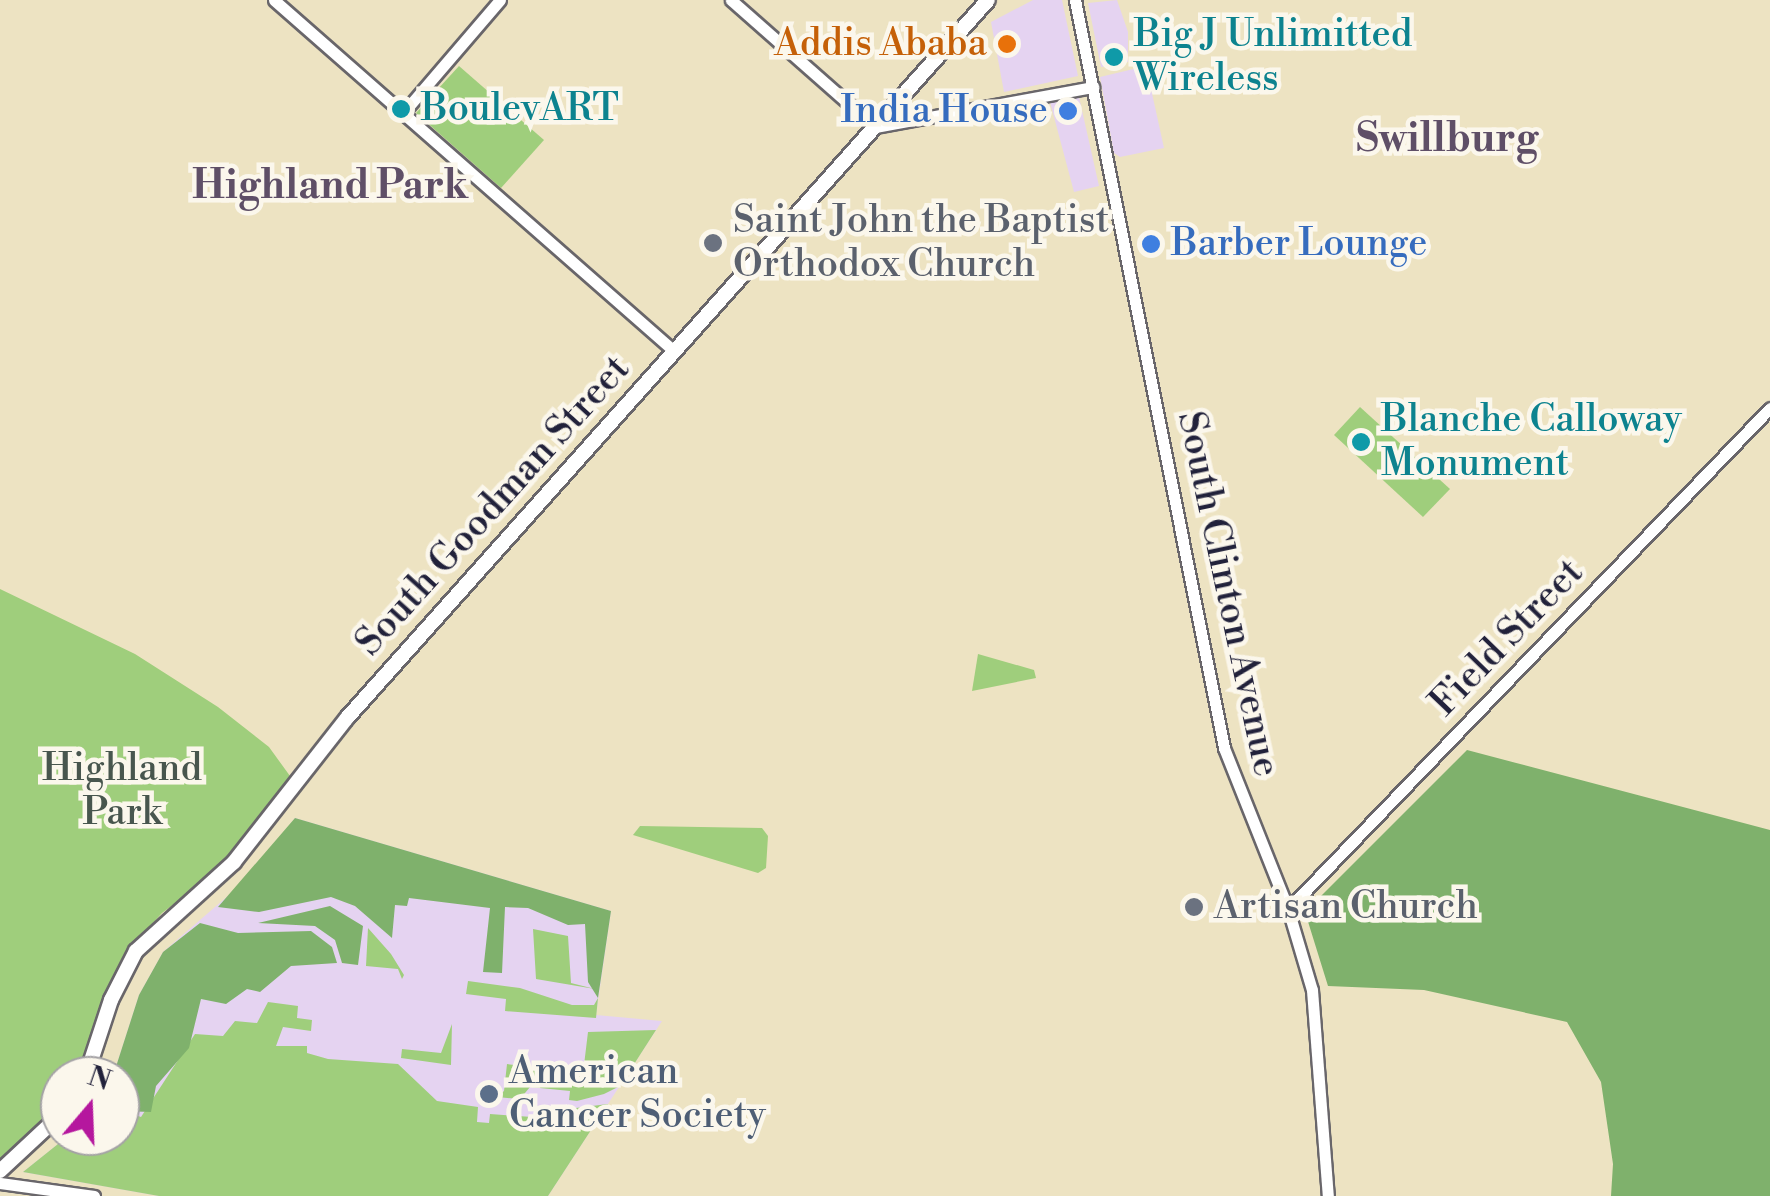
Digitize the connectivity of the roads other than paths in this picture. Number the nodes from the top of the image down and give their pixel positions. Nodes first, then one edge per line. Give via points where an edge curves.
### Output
1 (274, 0) edge
2 (500, 0) edge
3 (731, 0) edge
4 (988, 0) edge
5 (1075, 0) edge
6 (1092, 87) junction
7 (402, 114) junction
8 (875, 127) junction
9 (674, 351) junction
10 (1770, 408) edge
11 (1288, 909) junction
12 (93, 1056) edge
13 (40, 1134) edge
14 (0, 1171) edge
15 (0, 1183) edge
16 (94, 1196) edge
17 (1328, 1196) edge

1 - 7 street
2 - 7 street
3 - 8 street
4 - 8 main road, South Goodman Street
5 - 6 street, South Clinton Avenue
6 - 8 street
6 - 11 street, South Clinton Avenue via 1224,748
7 - 9 street
8 - 9 main road, South Goodman Street
9 - 12 main road, South Goodman Street via 347,718 234,862 136,952
10 - 11 street, Field Street
11 - 17 street, South Clinton Avenue via 1318,1023
13 - 14 main road
15 - 16 street

